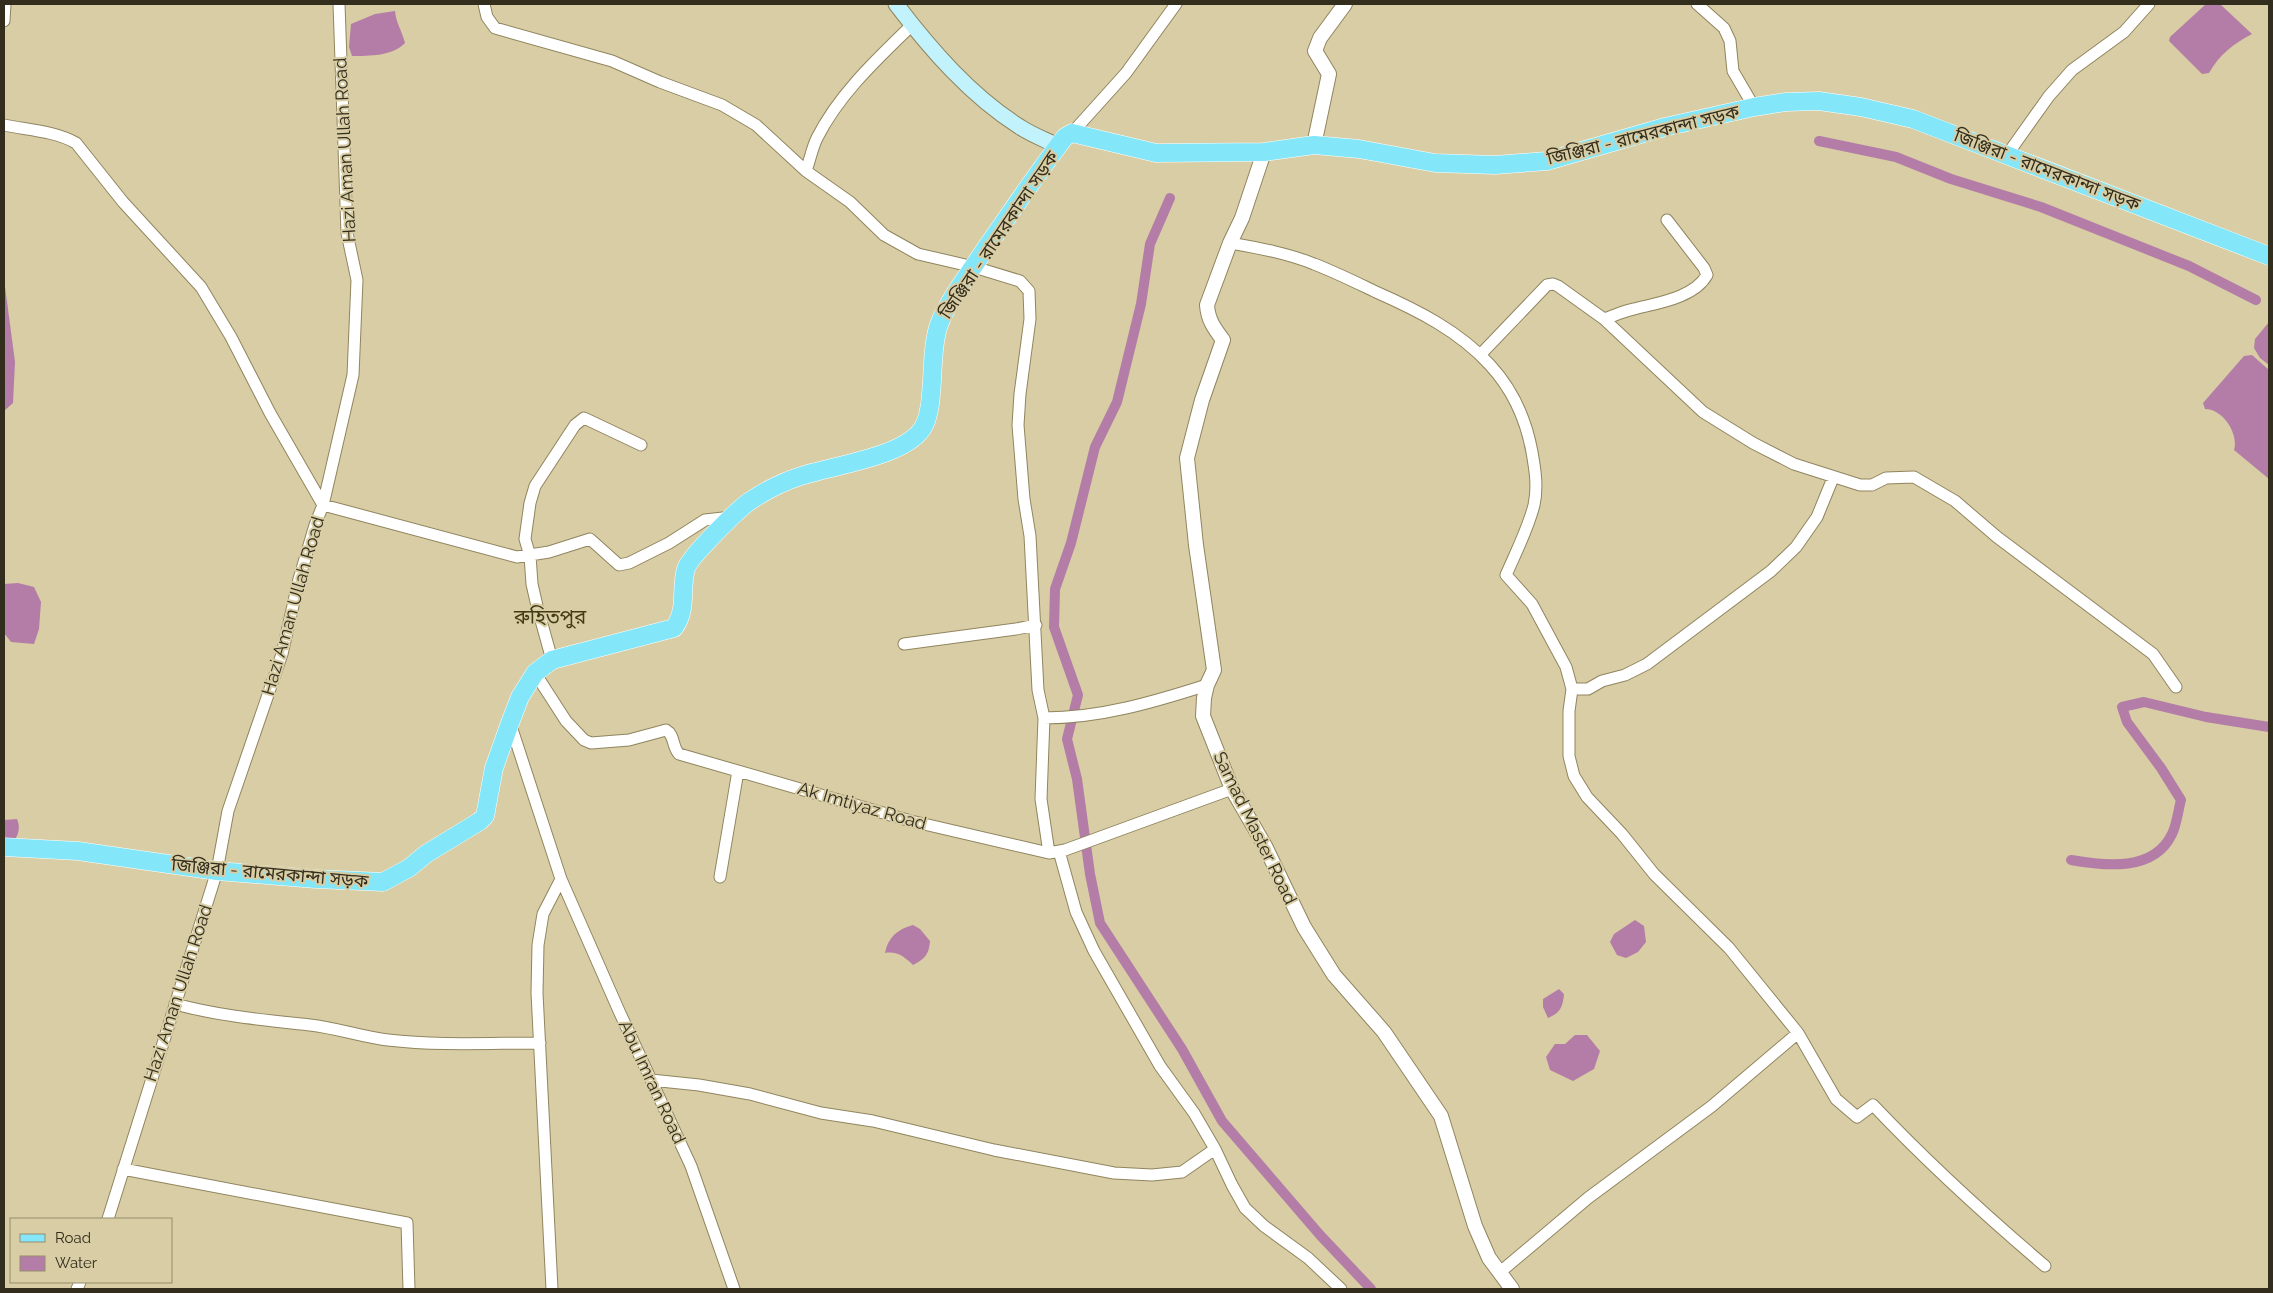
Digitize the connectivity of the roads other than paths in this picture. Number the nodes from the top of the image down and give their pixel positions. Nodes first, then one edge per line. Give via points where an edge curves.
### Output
1 (5, 4) edge
2 (338, 4) edge
3 (484, 4) edge
4 (896, 4) edge
5 (1176, 4) edge
6 (1345, 4) edge
7 (1697, 4) edge
8 (2149, 4) edge
9 (4, 21) edge
10 (912, 25) junction
11 (1754, 107) junction
12 (4, 126) edge
13 (1072, 133) junction
14 (1314, 145) junction
15 (1058, 146) junction
16 (1264, 152) junction
17 (2008, 155) junction
18 (806, 171) junction
19 (1667, 220) dead end
20 (1230, 243) junction
21 (2269, 256) edge
22 (974, 267) junction
23 (1604, 319) junction
24 (1480, 355) junction
25 (641, 445) dead end
26 (1833, 478) junction
27 (323, 505) junction
28 (732, 517) junction
29 (530, 556) junction
30 (1036, 625) junction
31 (904, 644) dead end
32 (552, 660) junction
33 (535, 673) junction
34 (1207, 685) junction
35 (2176, 687) dead end
36 (1572, 689) junction
37 (1044, 718) junction
38 (510, 723) junction
39 (738, 771) junction
40 (1232, 789) junction
41 (4, 847) edge
42 (1058, 851) junction
43 (217, 871) junction
44 (720, 877) dead end
45 (561, 879) junction
46 (175, 1004) junction
47 (1798, 1033) junction
48 (540, 1043) junction
49 (651, 1080) junction
50 (1215, 1149) junction
51 (123, 1169) junction
52 (108, 1218) edge
53 (2045, 1266) dead end
54 (1499, 1273) junction
55 (409, 1289) edge
56 (552, 1289) edge
57 (734, 1289) edge
58 (1341, 1289) edge
59 (1512, 1289) edge

1 - 9 street
2 - 27 street, Hazi Aman Ullah Road via 347,233 357,280 353,375
3 - 18 street via 487,17 496,28 612,61 722,105 756,124
4 - 10 main road
5 - 13 street via 1126,73
6 - 14 street via 1320,38 1315,51 1329,74
7 - 11 street via 1724,28 1730,41 1733,71
8 - 17 street via 2124,32 2072,70
10 - 15 main road via 971,90 1022,128
10 - 18 street via 829,117
11 - 14 main road, জিঞ্জিরা - রামেরকান্দা সড়ক via 1665,127 1547,161 1495,165 1435,163 1359,149
11 - 17 main road, জিঞ্জিরা - রামেরকান্দা সড়ক via 1819,101 1861,107 1913,119
12 - 27 street via 68,138 76,143 123,202 201,287
13 - 15 main road, জিঞ্জিরা - রামেরকান্দা সড়ক
13 - 16 main road, জিঞ্জিরা - রামেরকান্দা সড়ক via 1156,153
14 - 16 main road, জিঞ্জিরা - রামেরকান্দা সড়ক
15 - 22 main road, জিঞ্জিরা - রামেরকান্দা সড়ক
16 - 20 street, Samad Master Road
17 - 21 main road, জিঞ্জিরা - রামেরকান্দা সড়ক
18 - 22 street via 850,202 884,234 918,254
19 - 23 street via 1704,268 1707,275 1703,283 1659,304
20 - 24 street via 1263,248 1313,263 1414,309
20 - 34 street, Samad Master Road via 1207,305 1212,327 1223,340 1202,400 1187,458 1214,670
22 - 28 main road, জিঞ্জিরা - রামেরকান্দা সড়ক via 940,321 935,338 928,414 923,428 912,441 889,453 799,476 763,493
22 - 30 street via 1020,281 1029,291 1030,320 1018,425
23 - 24 street via 1558,286 1547,285
23 - 26 street via 1703,412 1777,456
24 - 36 street via 1514,398 1528,431 1536,472 1534,504 1506,575 1532,604 1544,624 1566,667
25 - 29 street via 584,418 574,425 535,486 526,538
26 - 35 street via 1872,485 1886,478 1914,477 1938,490 2153,654
26 - 36 street via 1817,518 1796,547 1771,570 1647,664 1588,689
27 - 29 street via 517,557
27 - 43 street, Hazi Aman Ullah Road via 299,579 282,654 228,811
28 - 29 street via 705,520 670,543 629,563 618,565 590,539
28 - 32 main road, জিঞ্জিরা - রামেরকান্দা সড়ক via 702,546 686,568 682,612 674,628
29 - 32 street via 534,592
30 - 31 street
30 - 37 street via 1038,690
32 - 33 main road, জিঞ্জিরা - রামেরকান্দা সড়ক
33 - 38 main road, জিঞ্জিরা - রামেরকান্দা সড়ক via 520,697
33 - 39 street, Ak Imtiyaz Road via 566,721 584,740 591,743 629,740 666,730 679,754
34 - 37 street via 1162,699 1083,716
34 - 40 street, Samad Master Road via 1203,716
36 - 47 street via 1569,756 1574,776 1587,797 1654,874 1729,948
37 - 42 street via 1041,799
38 - 43 main road, জিঞ্জিরা - রামেরকান্দা সড়ক via 494,768 485,816 392,879 372,882
38 - 45 street, Abu Imran Road
39 - 42 street, Ak Imtiyaz Road via 911,821
39 - 44 street
40 - 42 street
40 - 54 street, Samad Master Road via 1304,927 1334,975 1384,1032 1441,1116 1475,1226
41 - 43 main road, জিঞ্জিরা - রামেরকান্দা সড়ক via 78,851
42 - 50 street via 1076,912 1094,951 1160,1066
43 - 46 street, Hazi Aman Ullah Road
45 - 48 street via 543,914 538,945
45 - 49 street, Abu Imran Road
46 - 48 street via 206,1013 325,1027 391,1041 456,1045
46 - 51 street, Hazi Aman Ullah Road
47 - 53 street via 1836,1099 1857,1118 1874,1106 1970,1202
47 - 54 street via 1712,1106 1588,1198
48 - 56 street
49 - 50 street via 750,1094 821,1113 873,1121 994,1150 1114,1173 1152,1175 1182,1172
49 - 57 street, Abu Imran Road via 691,1166
50 - 58 street via 1245,1208
51 - 52 street, Hazi Aman Ullah Road
51 - 55 street via 407,1223
54 - 59 street, Samad Master Road

